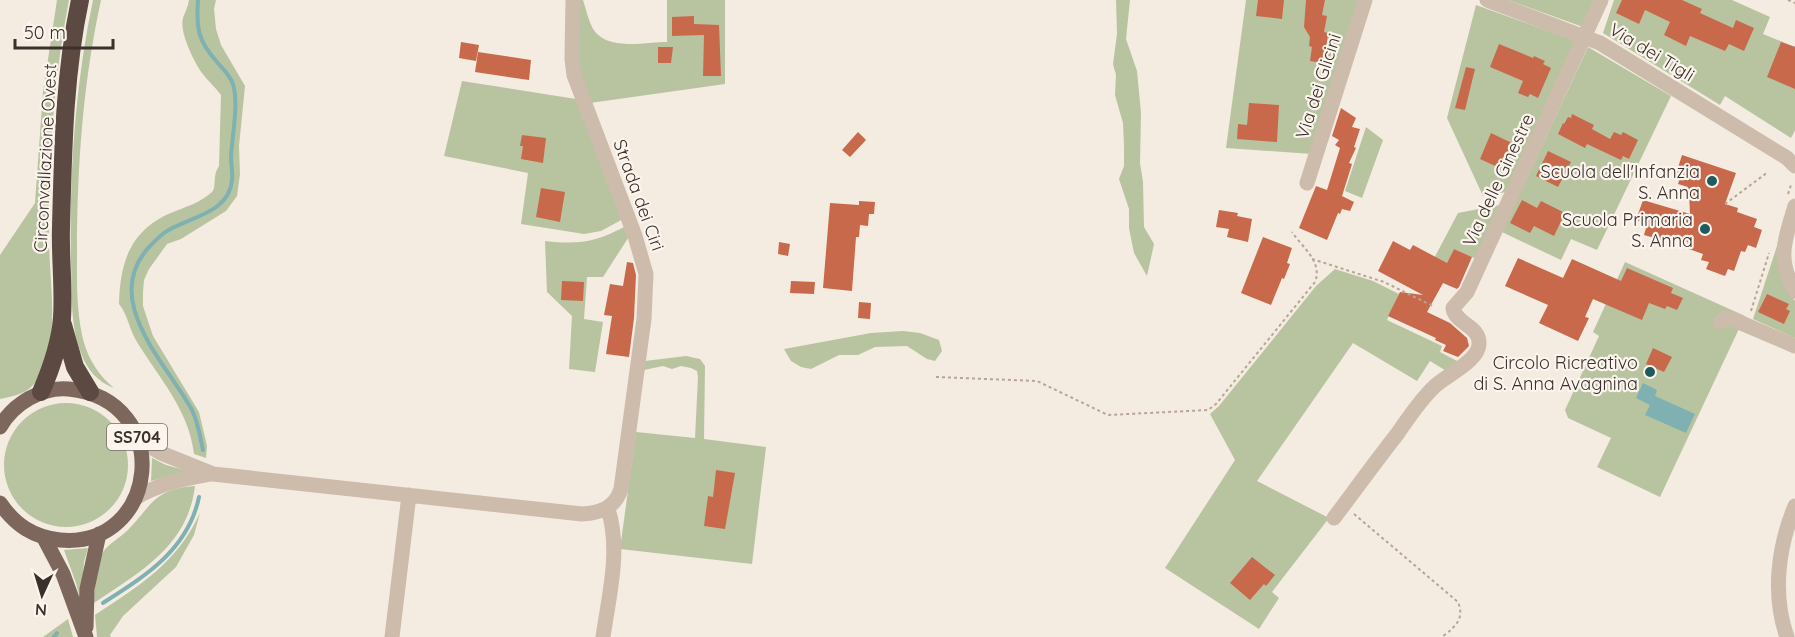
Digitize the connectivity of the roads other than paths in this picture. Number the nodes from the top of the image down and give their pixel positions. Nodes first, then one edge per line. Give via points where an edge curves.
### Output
1 (80, 0) edge
2 (573, 0) edge
3 (1365, 0) edge
4 (1487, 0) edge
5 (1601, 0) edge
6 (1586, 36) junction
7 (1792, 162) edge
8 (1307, 183) dead end
9 (1795, 206) edge
10 (1795, 291) edge
11 (62, 318) junction
12 (1720, 322) dead end
13 (1795, 346) edge
14 (41, 392) junction
15 (90, 392) junction
16 (19, 404) junction
17 (0, 406) edge
18 (0, 427) edge
19 (139, 440) junction
20 (213, 474) junction
21 (409, 495) junction
22 (135, 498) junction
23 (0, 503) edge
24 (1795, 506) edge
25 (608, 509) junction
26 (1334, 518) dead end
27 (99, 534) junction
28 (44, 538) junction
29 (85, 636) edge
30 (392, 637) edge
31 (603, 637) edge
32 (1787, 637) edge

1 - 11 highway, Circonvallazione Ovest / SS704 via 63,139
2 - 25 street, Strada dei Ciri via 574,75 646,274 644,318 621,489
3 - 8 street, Via dei Glicini
4 - 6 street, Via dei Tigli
5 - 6 street, Via delle Ginestre
6 - 7 street, Via dei Tigli
6 - 26 street, Via delle Ginestre via 1467,292 1453,308 1456,317 1479,338 1478,350 1425,396
9 - 10 street via 1783,254 1785,272
11 - 14 highway, SS704
11 - 15 highway, SS704 via 75,367
12 - 13 street via 1732,319
14 - 15 main road, SS704 via 66,388
14 - 16 main road, SS704
15 - 19 main road, SS704 via 111,402 128,419
16 - 17 main road
16 - 18 main road, SS704
19 - 20 street
19 - 22 main road, SS704 via 142,479
20 - 21 street
20 - 22 street via 179,479
21 - 25 street via 582,514
21 - 30 street
22 - 27 main road, SS704 via 120,519
23 - 28 main road, SS704 via 18,524
24 - 32 street via 1784,540 1779,576 1780,608
25 - 31 street via 614,549
27 - 28 main road, SS704 via 74,541
27 - 29 main road via 87,589
28 - 29 main road via 63,574

